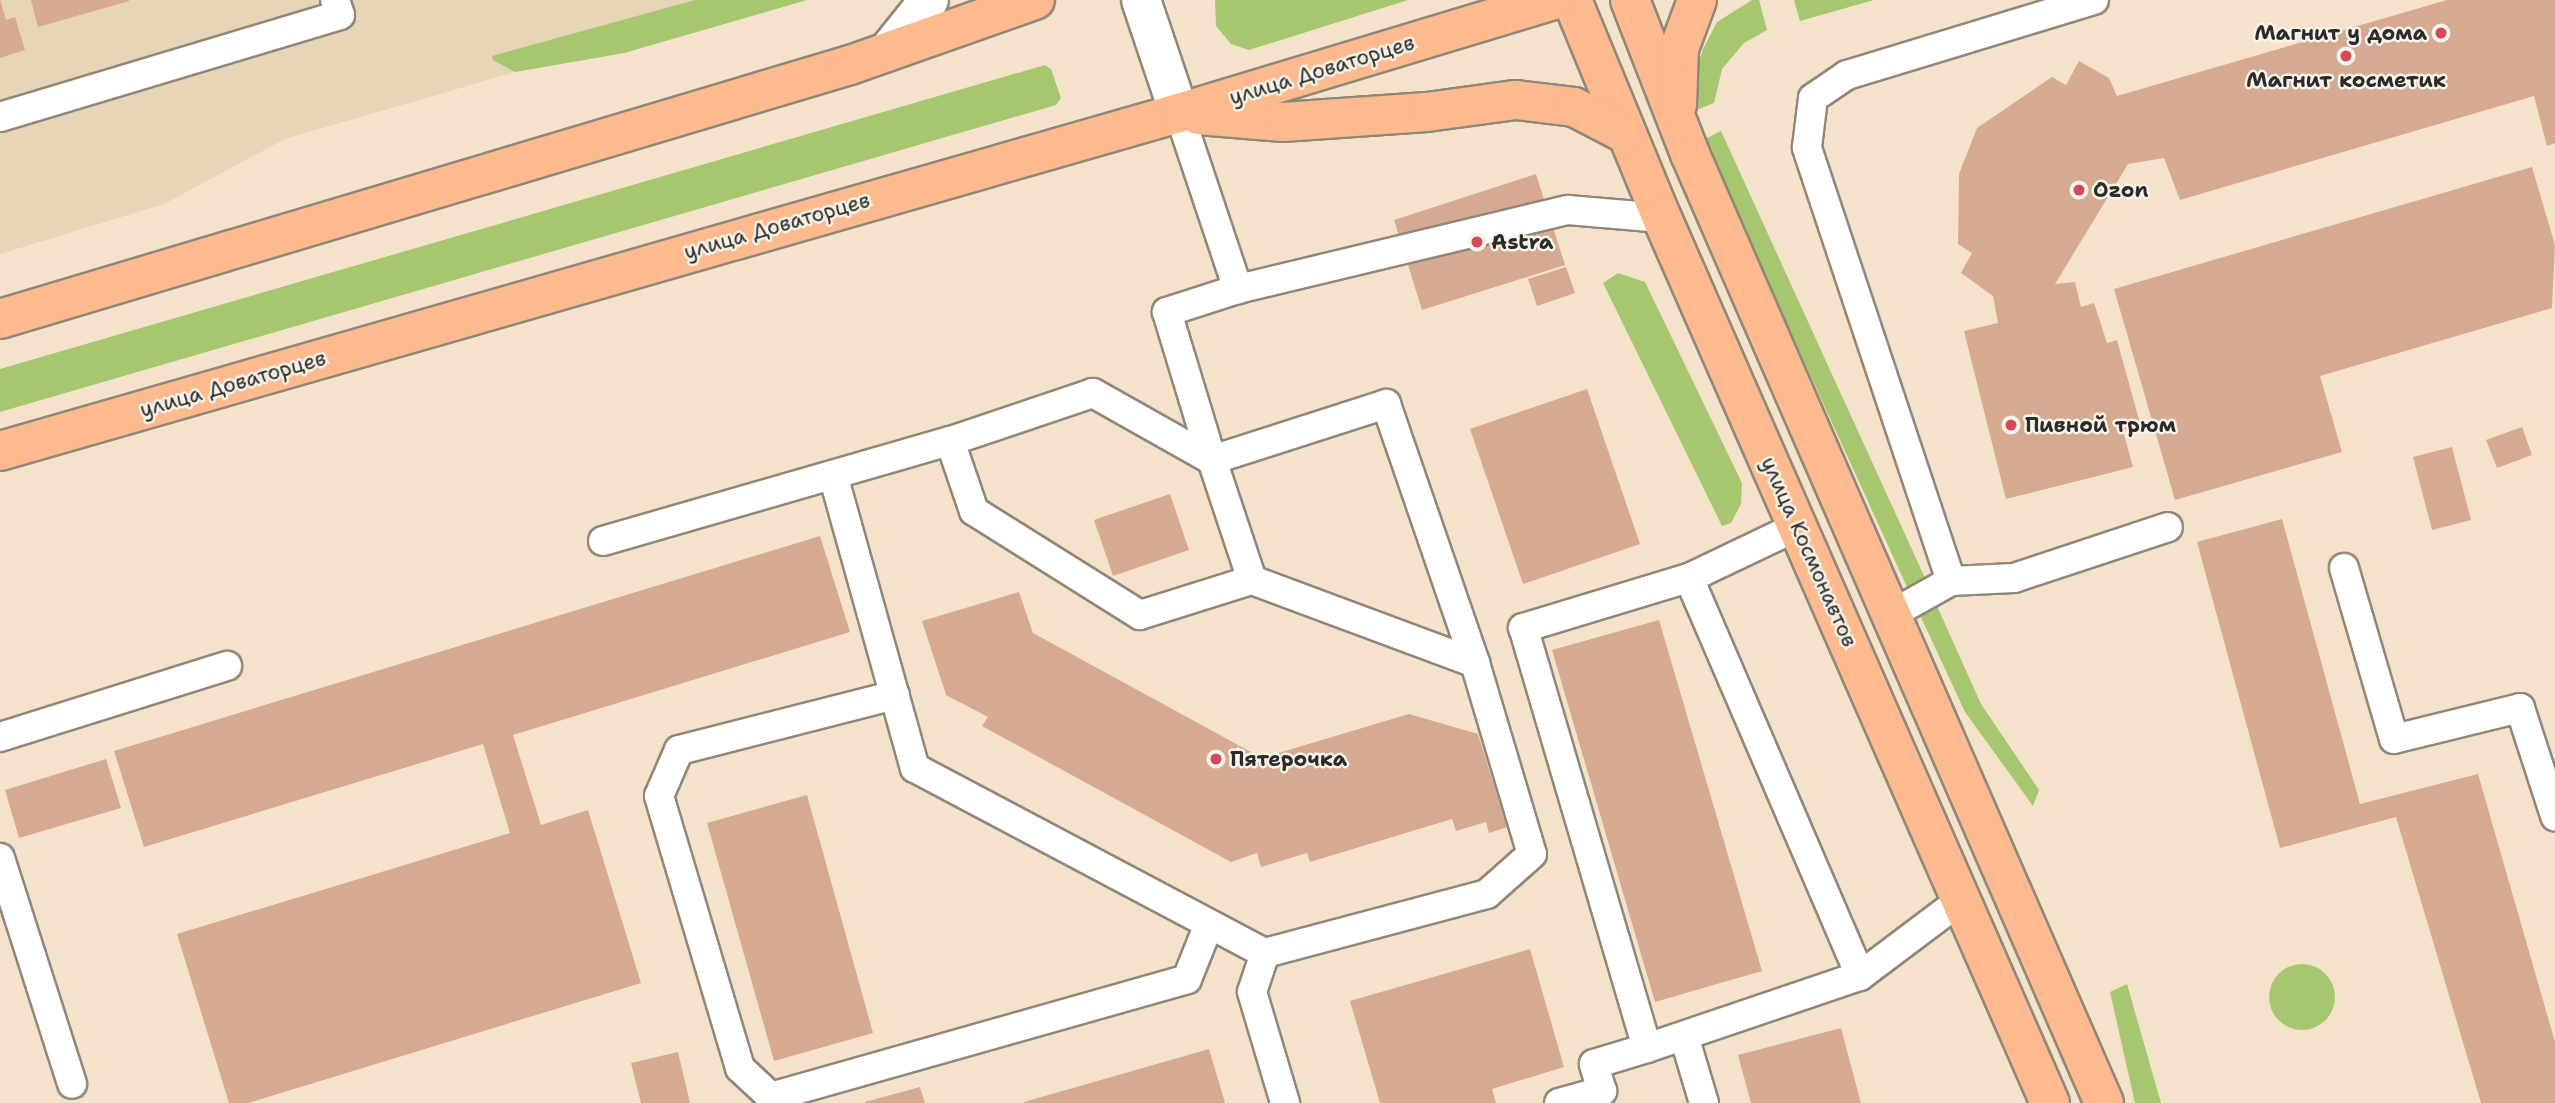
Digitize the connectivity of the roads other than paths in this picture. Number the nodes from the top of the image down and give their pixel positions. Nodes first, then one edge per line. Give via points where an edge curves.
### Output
1 (335, 0) edge
2 (929, 0) edge
3 (1035, 0) edge
4 (1141, 0) edge
5 (1554, 0) edge
6 (1572, 0) edge
7 (1630, 0) edge
8 (1697, 0) edge
9 (2094, 0) edge
10 (888, 51) junction
11 (1179, 113) junction
12 (0, 117) edge
13 (1676, 117) junction
14 (1626, 134) junction
15 (1662, 218) junction
16 (1238, 289) junction
17 (0, 319) edge
18 (950, 441) junction
19 (0, 451) edge
20 (1212, 460) junction
21 (832, 475) junction
22 (1798, 526) junction
23 (2168, 527) dead end
24 (603, 541) dead end
25 (2344, 568) dead end
26 (1689, 578) junction
27 (1252, 580) junction
28 (1951, 581) junction
29 (1892, 614) junction
30 (1475, 663) junction
31 (227, 666) dead end
32 (895, 695) junction
33 (0, 737) edge
34 (2555, 816) edge
35 (1, 865) edge
36 (1961, 900) junction
37 (1209, 924) junction
38 (1265, 953) junction
39 (1860, 976) junction
40 (1684, 1036) junction
41 (1647, 1048) junction
42 (72, 1084) dead end
43 (1285, 1103) edge
44 (1559, 1103) edge
45 (1704, 1103) edge
46 (2050, 1103) edge
47 (2104, 1103) edge

1 - 12 lane via 340,15
2 - 10 street
3 - 10 main road
4 - 11 street
5 - 11 main road, улица Доваторцев
6 - 14 main road, улица Космонавтов
7 - 13 main road
8 - 13 main road via 1679,49
9 - 28 lane via 1847,75 1813,98 1807,147
10 - 17 main road
11 - 14 main road via 1283,122 1427,112 1516,100 1574,107
11 - 16 lane
11 - 19 main road, улица Доваторцев
13 - 29 main road
14 - 15 main road, улица Космонавтов
15 - 16 lane via 1568,211
15 - 22 main road, улица Космонавтов
16 - 20 lane via 1167,312
18 - 20 lane via 1093,393
18 - 21 lane
18 - 27 lane via 974,511 1140,615
20 - 27 lane
20 - 30 lane via 1386,404
21 - 24 lane
21 - 32 lane
22 - 26 lane
22 - 36 main road, улица Космонавтов
23 - 28 lane via 2014,578
25 - 34 lane via 2394,739 2520,708
26 - 39 lane
26 - 41 lane via 1523,628
27 - 30 lane
28 - 29 lane
29 - 47 main road
30 - 38 lane via 1532,854 1487,894
31 - 33 lane
32 - 37 lane via 915,768
32 - 37 lane via 679,750 659,796 740,1068 771,1097 1187,979
35 - 42 lane
36 - 39 lane
36 - 46 main road, улица Космонавтов
37 - 38 lane
38 - 43 lane via 1252,992
39 - 40 lane
40 - 41 lane
40 - 45 lane
41 - 44 lane via 1594,1064 1602,1091

